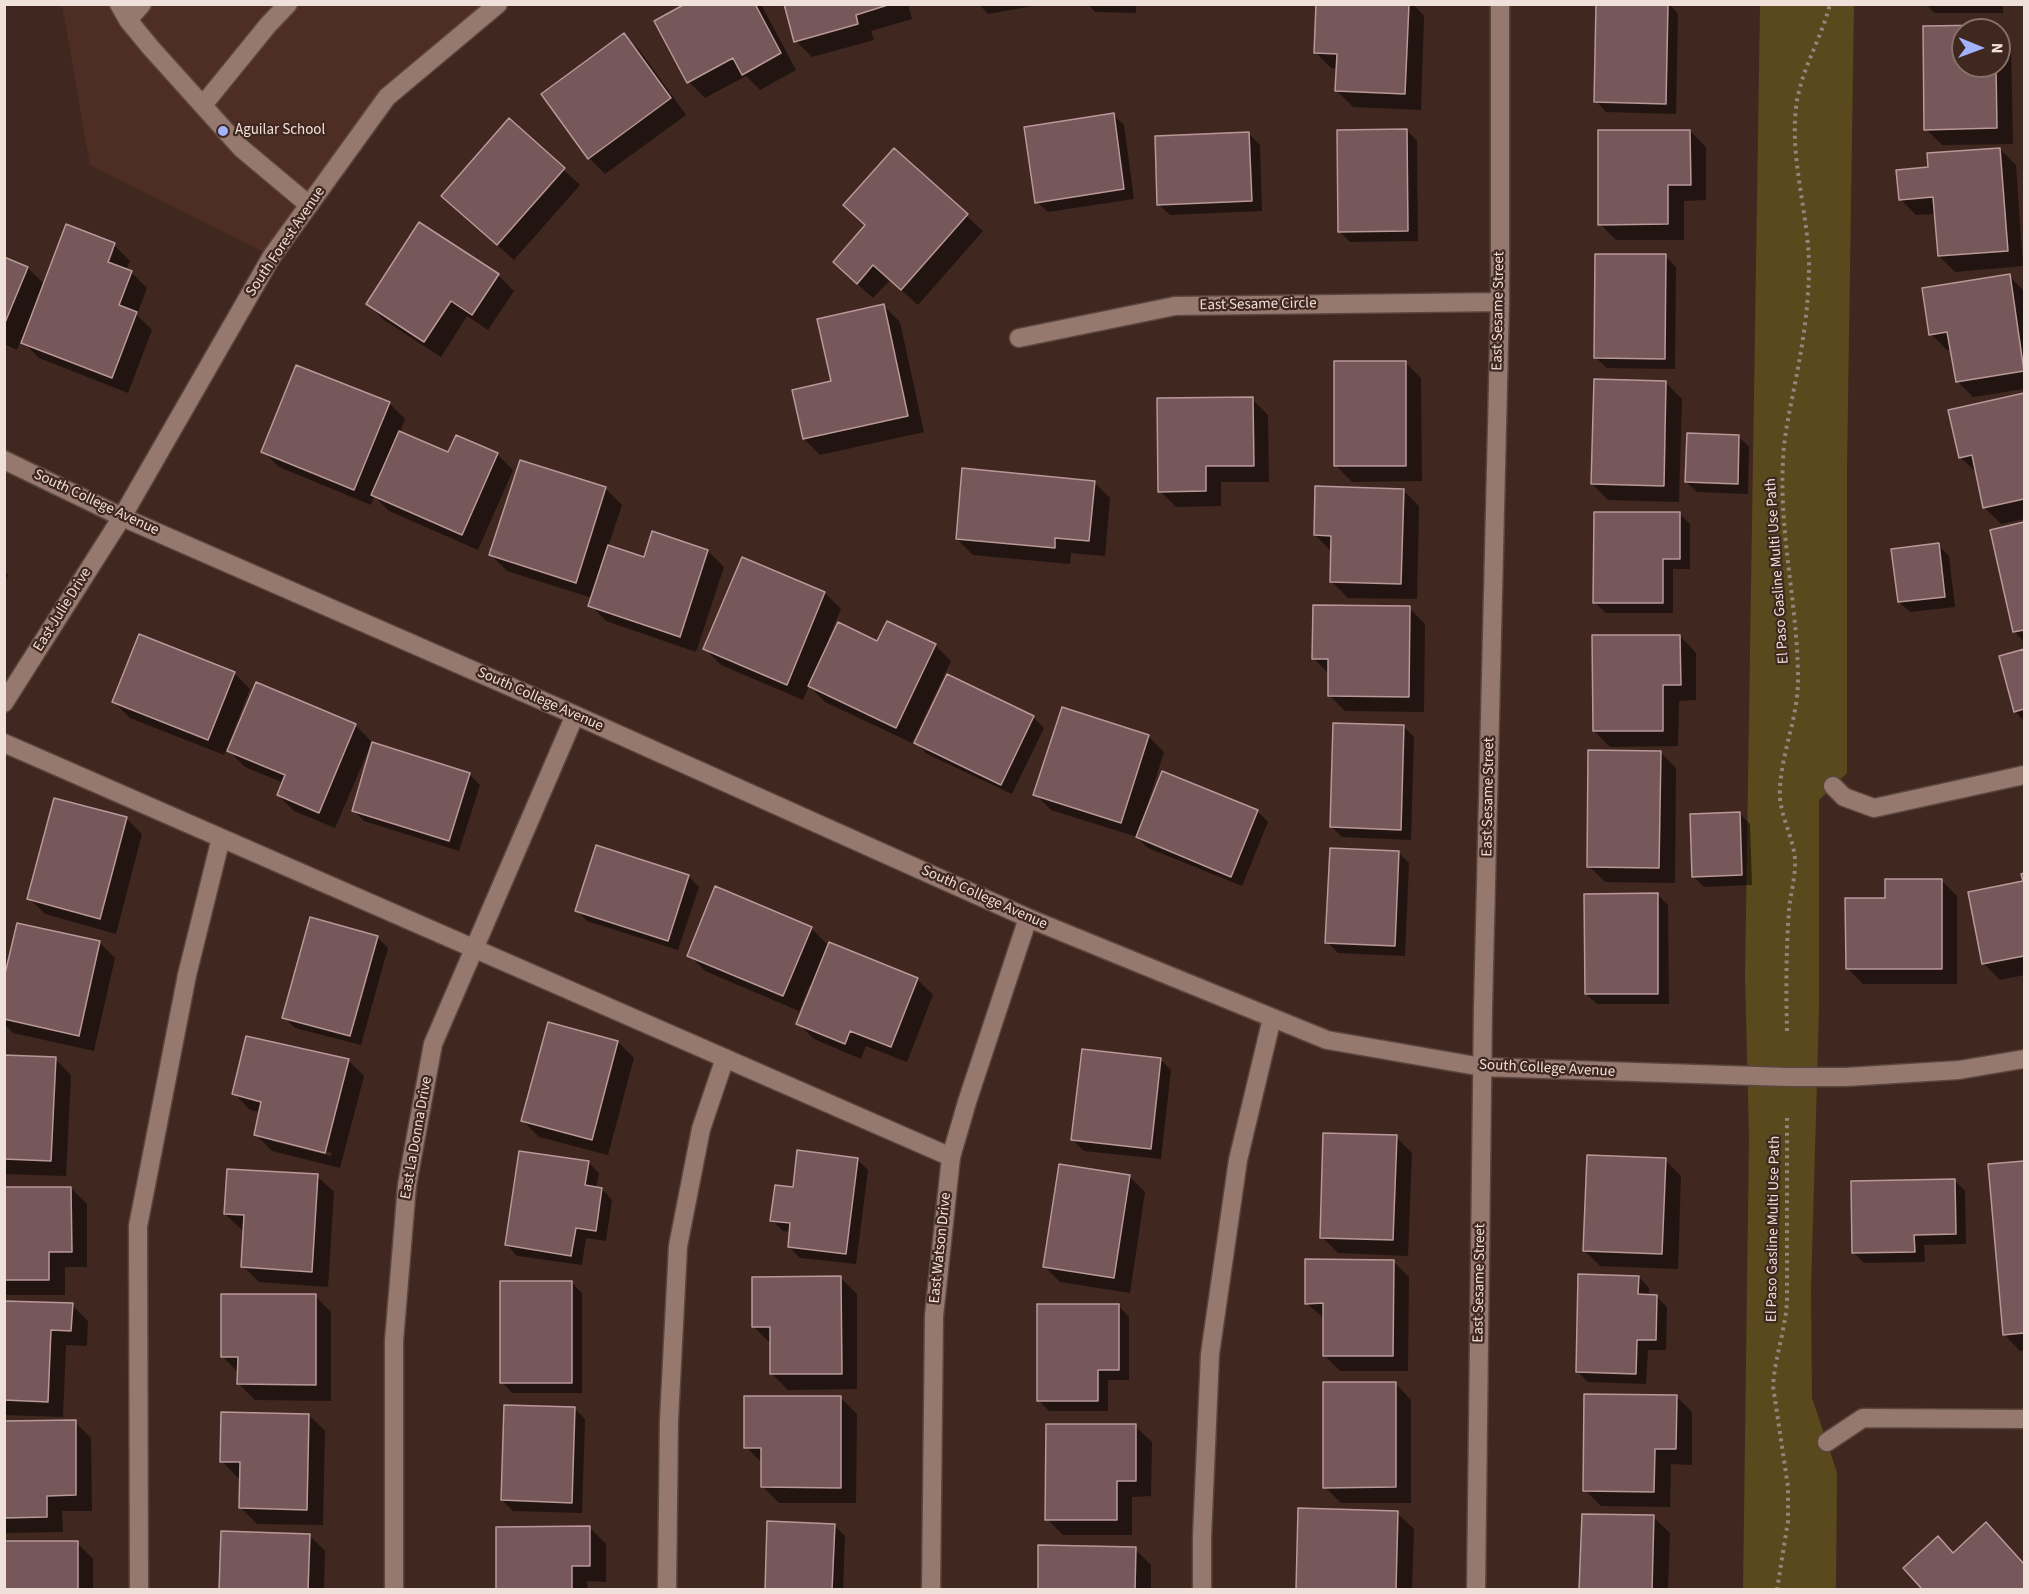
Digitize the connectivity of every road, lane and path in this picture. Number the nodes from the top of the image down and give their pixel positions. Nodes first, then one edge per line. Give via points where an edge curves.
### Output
1 (142, 4) edge
2 (288, 4) edge
3 (498, 4) edge
4 (1500, 4) edge
5 (1830, 4) edge
6 (124, 12) edge
7 (203, 105) junction
8 (309, 205) junction
9 (1500, 302) junction
10 (1019, 338) dead end
11 (4, 460) edge
12 (122, 517) junction
13 (4, 704) edge
14 (575, 715) junction
15 (4, 743) edge
16 (2025, 775) edge
17 (1833, 786) dead end
18 (221, 838) junction
19 (1028, 918) junction
20 (474, 949) junction
21 (1272, 1018) junction
22 (1787, 1031) dead end
23 (724, 1058) junction
24 (2025, 1059) edge
25 (1482, 1067) junction
26 (1787, 1118) dead end
27 (951, 1156) junction
28 (2025, 1419) edge
29 (1827, 1442) dead end
30 (139, 1590) edge
31 (394, 1590) edge
32 (667, 1590) edge
33 (931, 1590) edge
34 (1202, 1590) edge
35 (1476, 1590) edge
36 (1777, 1590) edge

1 - 6 street
2 - 7 street
3 - 8 street, South Forest Avenue via 387,97
4 - 9 street, East Sesame Street
5 - 22 path, El Paso Gasline Multi Use Path via 1801,81 1794,128 1809,264 1803,340 1783,461 1798,684 1779,792 1795,861 1789,910
6 - 7 street
7 - 8 street via 241,148
8 - 12 street, South Forest Avenue via 272,256
9 - 10 street, East Sesame Circle via 1175,306
9 - 25 street, East Sesame Street
11 - 12 street, South College Avenue
12 - 13 street, East Julie Drive
12 - 14 street, South College Avenue
14 - 19 street, South College Avenue
14 - 20 street, East La Donna Drive
15 - 18 street
16 - 17 street via 1874,808 1844,797
18 - 20 street
18 - 30 street via 187,975 138,1226
19 - 21 street, South College Avenue
19 - 27 street, East Watson Drive
20 - 23 street
20 - 31 street, East La Donna Drive via 434,1044 407,1185 394,1341
21 - 25 street, South College Avenue via 1327,1040
21 - 34 street via 1238,1160 1210,1354
23 - 27 street
23 - 32 street via 701,1129 678,1246 669,1420
24 - 25 street, South College Avenue via 1959,1070 1846,1077
25 - 35 street, East Sesame Street
26 - 36 path, El Paso Gasline Multi Use Path via 1787,1302 1773,1386 1788,1487 1788,1521
27 - 33 street, East Watson Drive via 934,1317
28 - 29 street via 1863,1418

